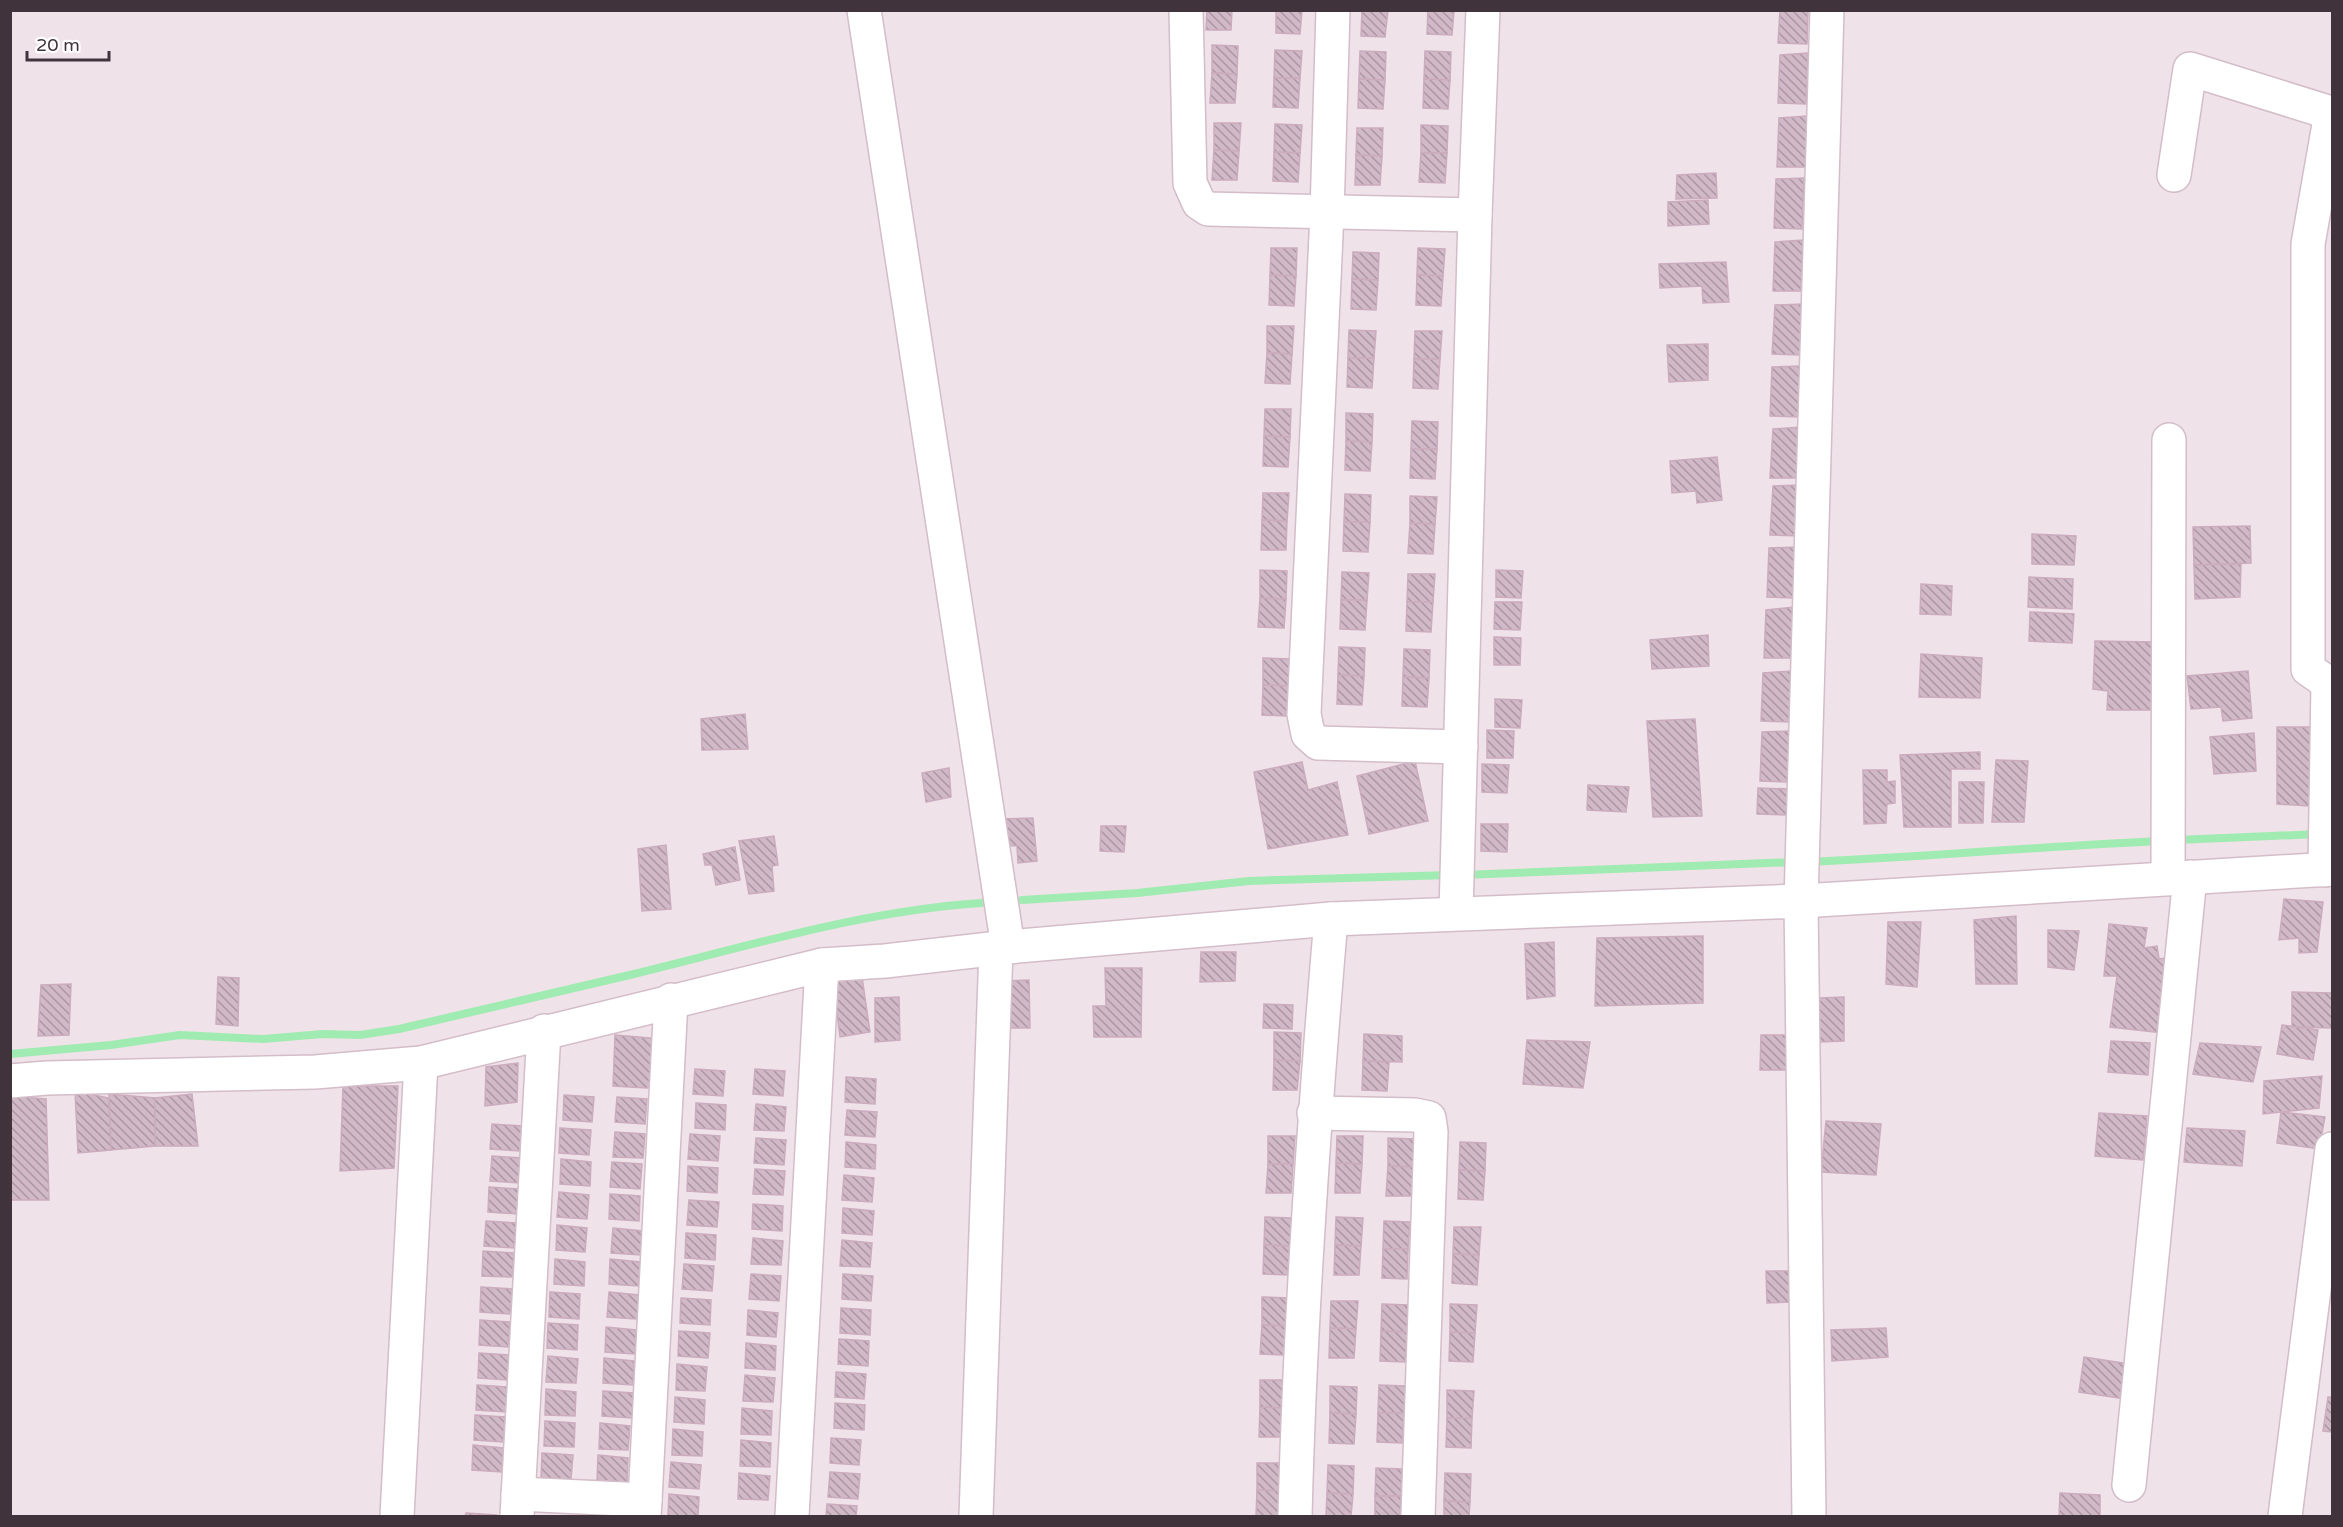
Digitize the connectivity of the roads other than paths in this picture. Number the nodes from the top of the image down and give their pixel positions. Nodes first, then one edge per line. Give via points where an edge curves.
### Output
1 (864, 10) edge
2 (1186, 10) edge
3 (1332, 10) edge
4 (1483, 10) edge
5 (1827, 10) edge
6 (2332, 113) edge
7 (2174, 175) dead end
8 (1327, 213) junction
9 (1475, 215) junction
10 (2320, 248) edge
11 (2169, 440) dead end
12 (2330, 683) edge
13 (1461, 747) junction
14 (2328, 864) edge
15 (2175, 872) junction
16 (1801, 893) junction
17 (1456, 905) junction
18 (1331, 920) junction
19 (1002, 948) junction
20 (822, 965) junction
21 (671, 1000) junction
22 (544, 1031) junction
23 (421, 1063) junction
24 (10, 1081) edge
25 (1314, 1113) junction
26 (2332, 1149) edge
27 (2128, 1485) dead end
28 (517, 1505) edge
29 (644, 1508) edge
30 (397, 1516) edge
31 (792, 1516) edge
32 (975, 1516) edge
33 (1295, 1516) edge
34 (1418, 1516) edge
35 (1809, 1516) edge
36 (2285, 1516) edge

1 - 19 street
2 - 8 street via 1190,183 1199,203 1208,209
3 - 8 street
4 - 9 street
5 - 16 street
6 - 7 street via 2190,69
6 - 10 street
8 - 9 street
8 - 13 street via 1304,714 1308,734 1318,743
9 - 13 street
10 - 12 street via 2308,669
11 - 15 street via 2166,822
12 - 14 street
13 - 17 street
14 - 15 street
15 - 16 street
15 - 27 street
16 - 17 street
16 - 35 street
17 - 18 street
18 - 19 street
18 - 25 street
19 - 20 street
19 - 32 street
20 - 21 street
20 - 31 street
21 - 22 street
21 - 29 street
22 - 23 street
22 - 28 street
23 - 24 street via 315,1072
23 - 30 street
25 - 33 street
25 - 34 street via 1429,1118
26 - 36 street
28 - 29 street

